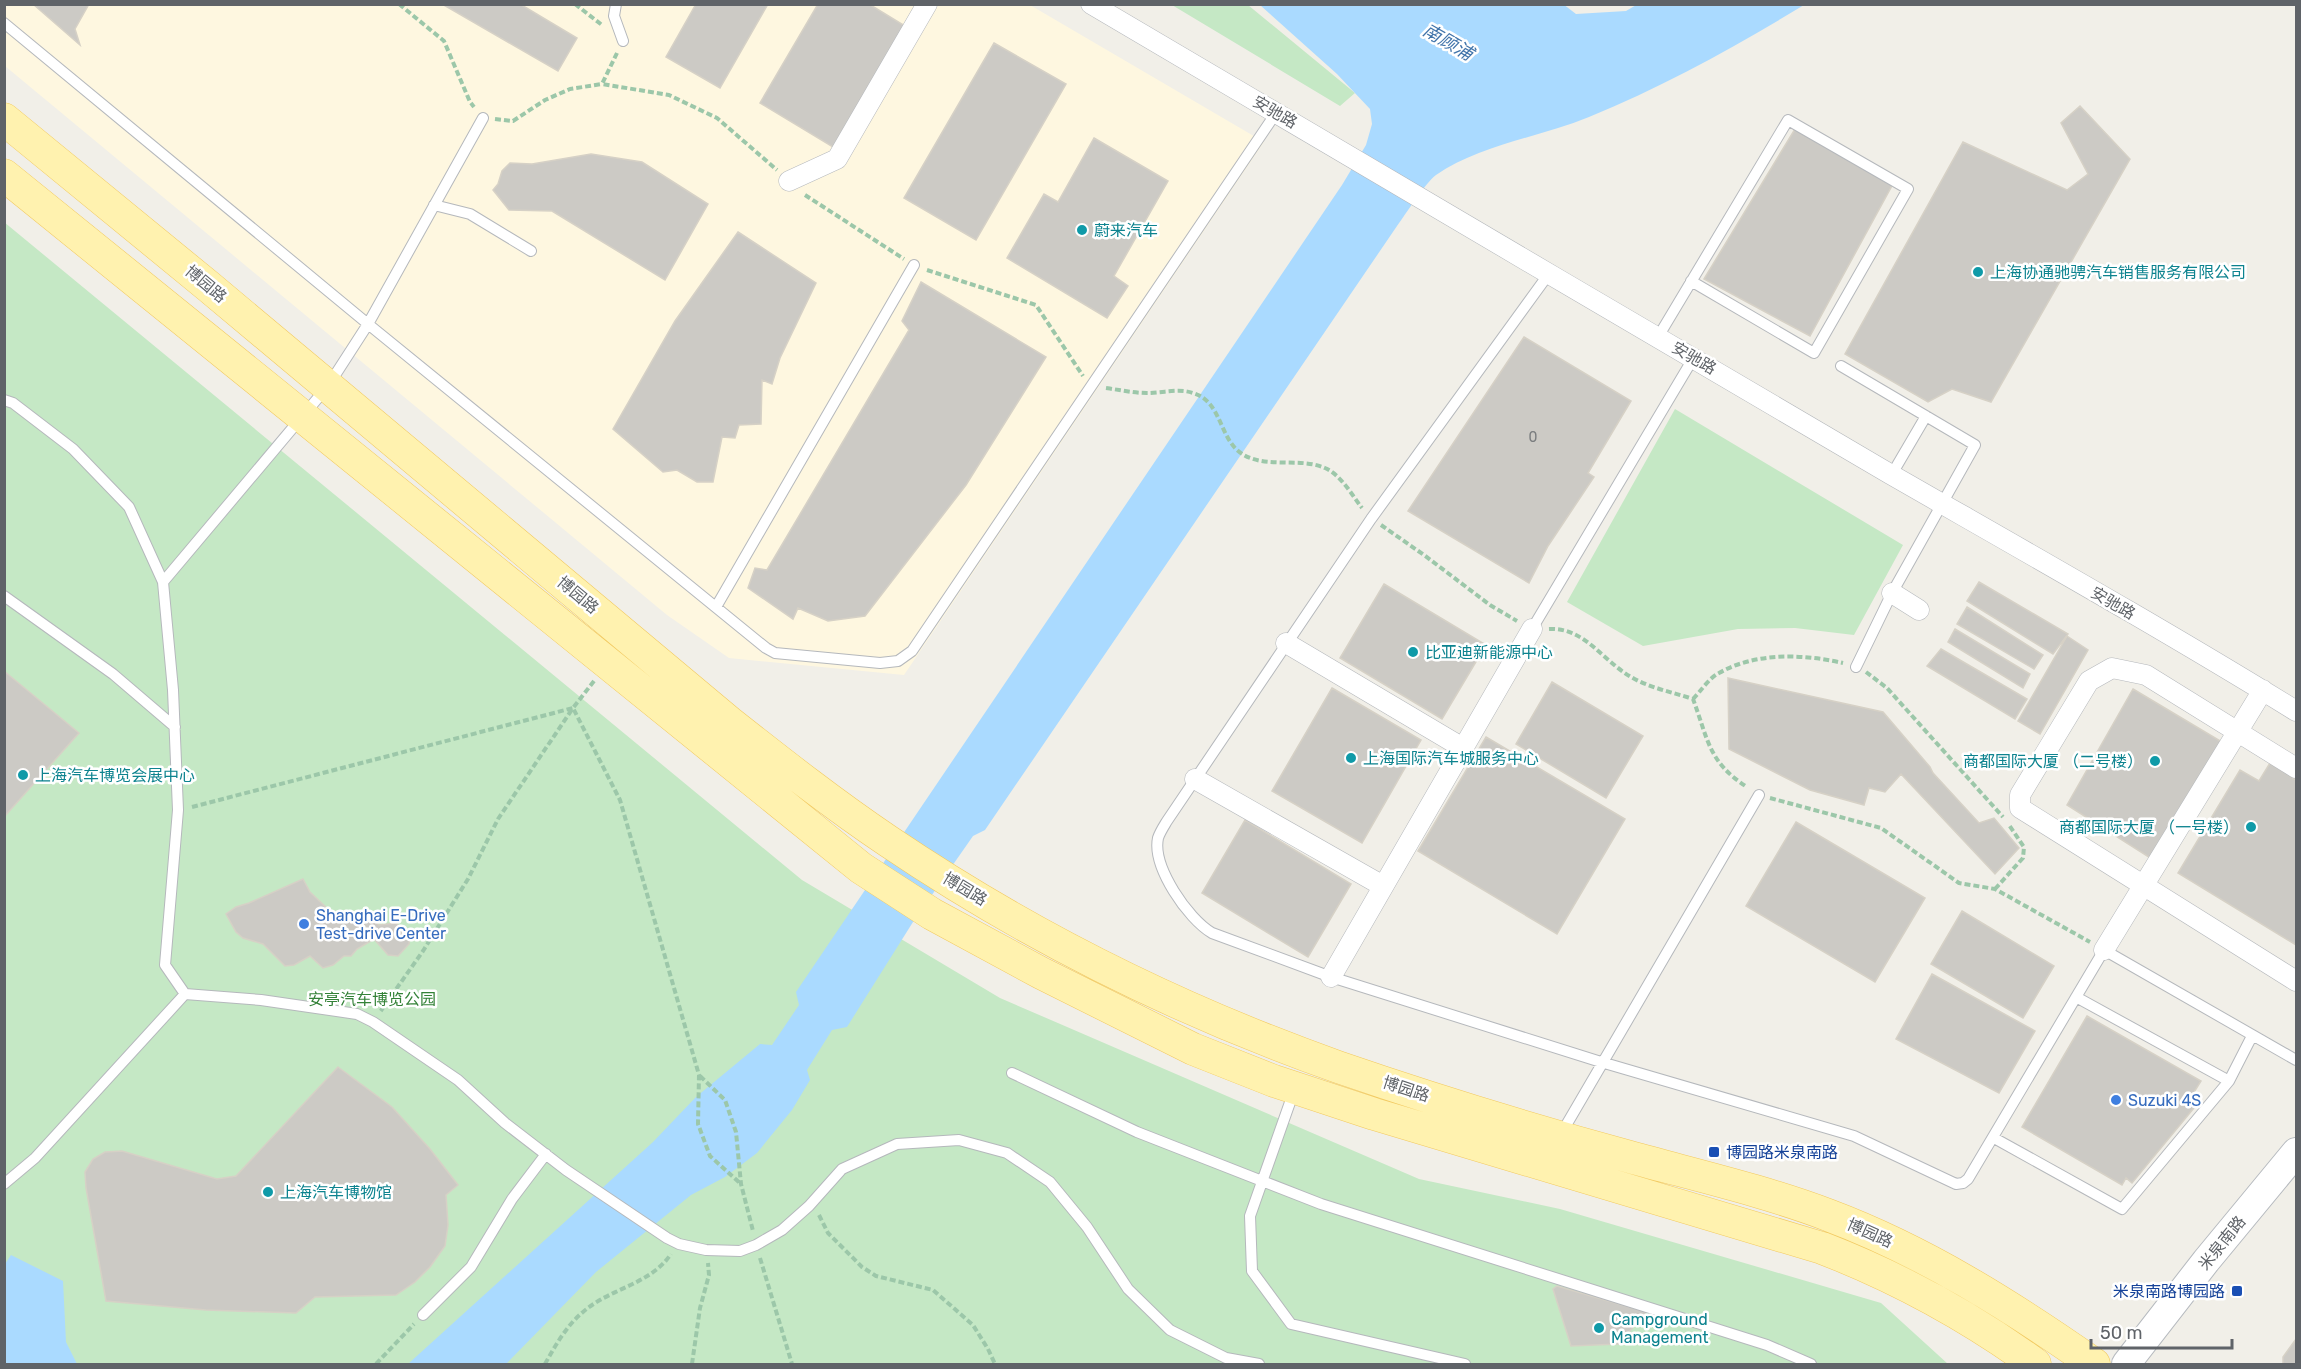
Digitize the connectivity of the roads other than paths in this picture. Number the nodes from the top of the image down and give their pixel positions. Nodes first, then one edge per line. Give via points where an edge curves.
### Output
1 (616, 4) edge
2 (927, 4) edge
3 (1091, 4) edge
4 (4, 23) edge
5 (623, 41) road end
6 (1276, 113) junction
7 (483, 118) road end
8 (4, 119) edge
9 (4, 175) edge
10 (789, 181) road end
11 (434, 205) junction
12 (531, 251) dead end
13 (914, 265) road end
14 (1548, 274) junction
15 (1690, 281) junction
16 (368, 324) junction
17 (1658, 337) junction
18 (1694, 357) junction
19 (1841, 366) dead end
20 (328, 386) junction
21 (4, 400) edge
22 (1926, 416) junction
23 (303, 417) junction
24 (1892, 474) junction
25 (1943, 503) junction
26 (163, 582) junction
27 (1892, 593) junction
28 (4, 596) edge
29 (716, 607) junction
30 (1919, 610) dead end
31 (1532, 629) joint
32 (1286, 643) junction
33 (1856, 667) road end
34 (2263, 690) junction
35 (2296, 711) edge
36 (175, 727) junction
37 (2238, 732) junction
38 (1463, 748) junction
39 (2296, 768) edge
40 (1196, 779) junction
41 (1759, 795) road end
42 (2144, 885) junction
43 (1383, 886) junction
44 (2104, 950) junction
45 (1332, 977) junction
46 (2296, 981) edge
47 (185, 994) junction
48 (2076, 997) junction
49 (2252, 1036) junction
50 (2296, 1060) edge
51 (1601, 1062) junction
52 (1012, 1073) dead end
53 (2229, 1081) junction
54 (1295, 1088) junction
55 (1559, 1138) junction
56 (1994, 1138) junction
57 (2296, 1152) edge
58 (546, 1154) junction
59 (1261, 1181) junction
60 (4, 1184) edge
61 (423, 1315) road end
62 (1259, 1365) edge
63 (1465, 1365) edge
64 (1811, 1365) edge
65 (2035, 1365) edge
66 (2094, 1365) edge
67 (2126, 1365) edge

1 - 5 lane via 614,16
2 - 10 street via 837,159
3 - 6 street, 安驰路
4 - 16 lane
6 - 14 street, 安驰路
6 - 29 lane via 912,651 898,662 880,663 775,653
7 - 11 lane
8 - 20 main road, 博园路
9 - 23 main road, 博园路
11 - 12 lane via 470,214
11 - 16 lane
13 - 29 lane
14 - 17 street, 安驰路
14 - 32 lane
15 - 15 lane via 1788,120 1908,189 1814,353
15 - 17 lane
16 - 20 lane
16 - 29 lane
17 - 18 street, 安驰路
18 - 24 street, 安驰路
18 - 31 lane
19 - 22 lane
20 - 23 lane
20 - 55 main road, 博园路 via 729,722 807,783 945,877 1043,936 1118,975 1268,1041
21 - 26 lane via 73,449 129,507
22 - 24 lane
22 - 25 lane via 1975,445
23 - 26 lane
23 - 54 main road, 博园路 via 861,868 932,914 1041,973 1193,1048
24 - 25 street, 安驰路
25 - 27 lane
25 - 34 street, 安驰路
26 - 36 lane
27 - 30 street
27 - 33 lane
28 - 36 lane via 113,674
31 - 38 street
32 - 38 street
32 - 40 lane
34 - 35 street, 安驰路
34 - 37 street
36 - 47 lane via 178,810 165,965
37 - 39 street
37 - 42 street
37 - 42 street via 2146,675 2112,668 2088,681 2020,795 2020,808
38 - 43 street
40 - 43 street
40 - 45 lane via 1158,838 1166,876 1191,916 1212,933
41 - 51 lane
42 - 44 street
42 - 46 street
43 - 45 street
44 - 48 lane
44 - 49 lane
45 - 51 lane
47 - 58 lane via 357,1014 458,1080
47 - 60 lane via 35,1158
48 - 53 lane
48 - 56 lane
49 - 50 lane
49 - 53 lane
51 - 55 lane
51 - 56 lane via 1854,1136 1956,1184 1968,1179
52 - 59 lane via 1137,1132
53 - 56 lane via 2122,1209
54 - 59 lane
54 - 65 main road, 博园路 via 1822,1248 1866,1265 1956,1313
55 - 66 main road, 博园路 via 1827,1214 1962,1279 2027,1317
57 - 67 main road, 米泉南路
58 - 61 lane via 512,1199 471,1267
58 - 62 lane via 667,1238 706,1250 740,1251 782,1230 842,1169 897,1144 959,1140 1007,1153 1050,1182 1088,1227 1128,1289 1170,1330 1226,1358
59 - 63 lane via 1250,1216 1252,1271 1291,1324
59 - 64 lane via 1332,1208 1767,1345

